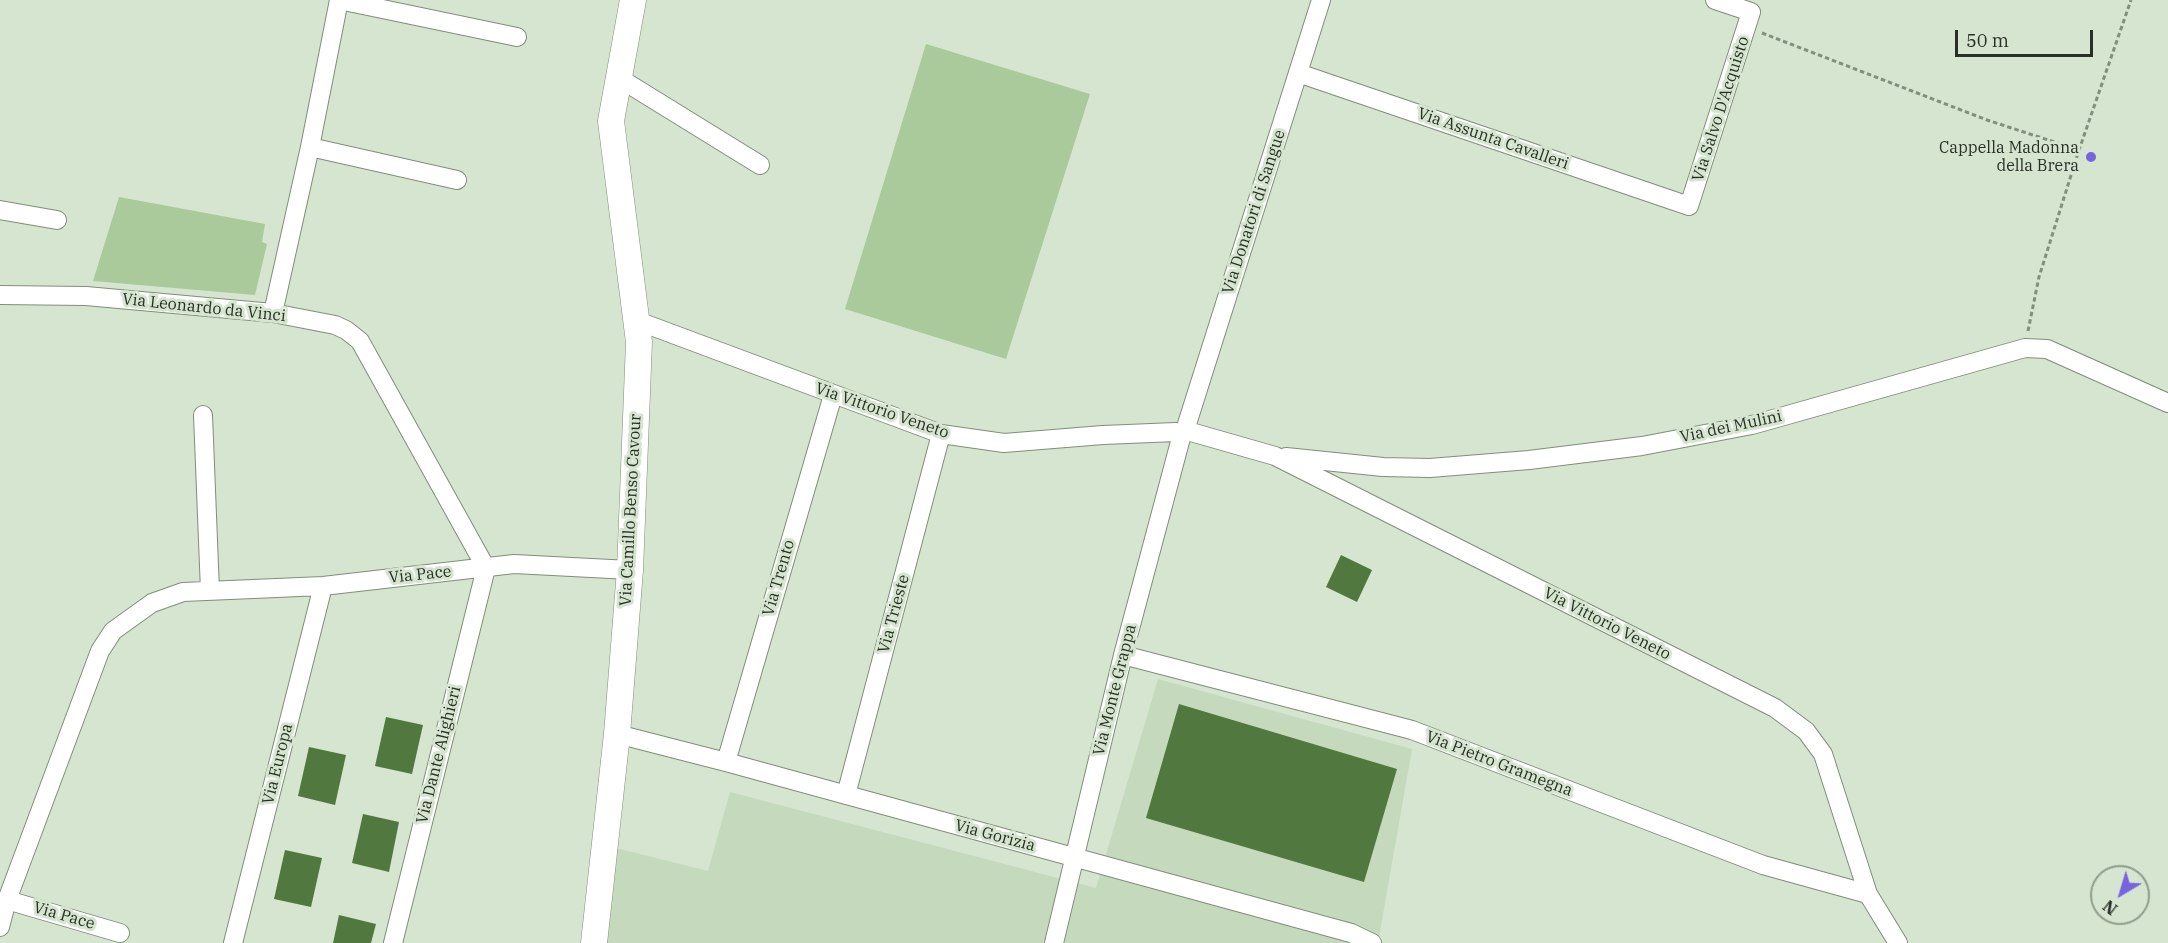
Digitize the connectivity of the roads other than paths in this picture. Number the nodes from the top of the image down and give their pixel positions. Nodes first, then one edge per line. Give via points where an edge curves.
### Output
1 (339, 0) edge
2 (633, 0) edge
3 (1321, 0) edge
4 (1715, 0) edge
5 (517, 37) dead end
6 (1298, 73) junction
7 (619, 78) junction
8 (310, 147) junction
9 (760, 165) dead end
10 (457, 180) dead end
11 (1689, 206) joint
12 (0, 210) edge
13 (57, 220) dead end
14 (0, 295) edge
15 (273, 313) junction
16 (635, 320) junction
17 (833, 395) junction
18 (2168, 403) edge
19 (203, 414) dead end
20 (1184, 432) junction
21 (941, 434) junction
22 (1275, 456) junction
23 (486, 568) junction
24 (630, 570) junction
25 (323, 586) junction
26 (210, 591) junction
27 (1123, 655) junction
28 (617, 734) junction
29 (726, 762) junction
30 (846, 795) junction
31 (1074, 858) junction
32 (1868, 894) junction
33 (7, 900) junction
34 (0, 927) edge
35 (120, 933) dead end
36 (233, 943) edge
37 (393, 943) edge
38 (594, 943) edge
39 (1054, 943) edge
40 (1372, 943) edge
41 (1898, 943) edge

1 - 5 street
1 - 8 street
2 - 7 street, Via Camillo Benso Cavour
3 - 6 street, Via Donatori di Sangue
4 - 11 street, Via Salvo D'Acquisto via 1749,20
6 - 11 street, Via Assunta Cavalleri
6 - 20 street, Via Donatori di Sangue
7 - 9 street
7 - 16 street, Via Camillo Benso Cavour via 611,121
8 - 10 street
8 - 15 street
12 - 13 street
14 - 15 street, Via Leonardo da Vinci via 86,296
15 - 23 street, Via Leonardo da Vinci via 335,325 360,341
16 - 17 street, Via Vittorio Veneto
16 - 24 street, Via Camillo Benso Cavour via 639,342
17 - 21 street, Via Vittorio Veneto
17 - 29 street, Via Trento
18 - 22 street, Via dei Mulini via 2047,350 2025,348 1752,425 1642,446 1430,468
19 - 26 street
20 - 21 street, Via Vittorio Veneto via 1004,443
20 - 22 street, Via Vittorio Veneto
20 - 27 street, Via Monte Grappa
21 - 30 street, Via Trieste
22 - 32 street, Via Vittorio Veneto via 1774,708 1806,731 1823,754
23 - 24 street, Via Pace via 514,564
23 - 25 street, Via Pace
23 - 37 street, Via Dante Alighieri
24 - 28 street, Via Camillo Benso Cavour
25 - 26 street, Via Pace
25 - 36 street, Via Europa
26 - 33 street, Via Pace via 183,592 152,603 113,631 100,651
27 - 31 street, Via Monte Grappa
27 - 32 street, Via Pietro Gramegna via 1412,730 1763,865
28 - 29 street, Via Gorizia
28 - 38 street, Via Camillo Benso Cavour
29 - 30 street, Via Gorizia
30 - 31 street, Via Gorizia
31 - 39 street, Via Monte Grappa
31 - 40 street, Via Gorizia via 1351,933
32 - 41 street, Via Vittorio Veneto
33 - 34 street, Via Pace
33 - 35 street, Via Pace

